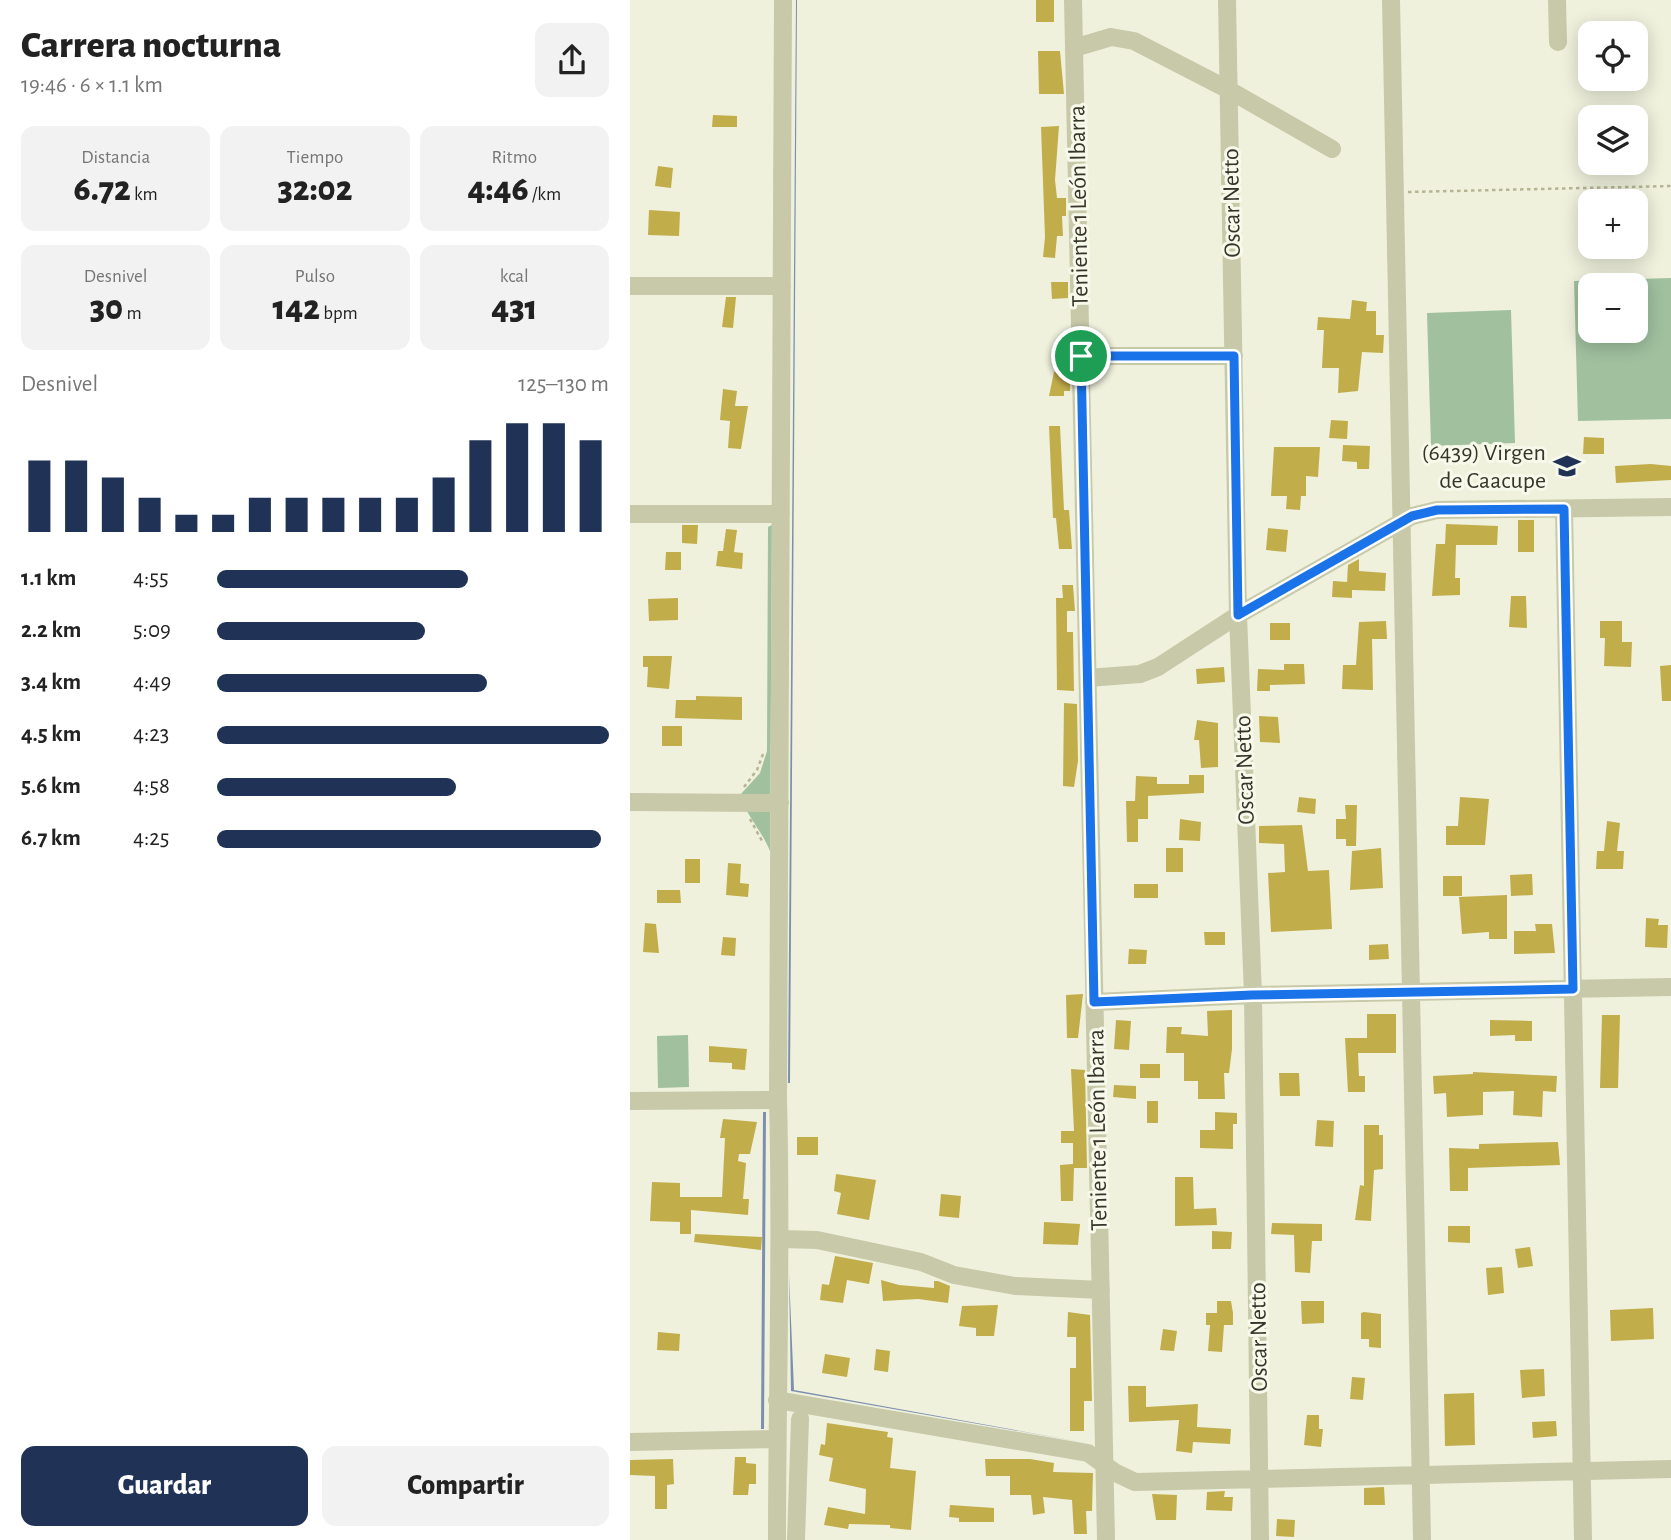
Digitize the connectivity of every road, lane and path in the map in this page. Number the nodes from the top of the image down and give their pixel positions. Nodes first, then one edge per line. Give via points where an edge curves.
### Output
1 (783, 0) edge
2 (1073, 0) edge
3 (1227, 0) edge
4 (1391, 0) edge
5 (1557, 0) edge
6 (1558, 42) dead end
7 (1074, 48) junction
8 (1229, 90) junction
9 (1332, 149) dead end
10 (1671, 186) edge
11 (1395, 192) junction
12 (630, 286) edge
13 (782, 286) junction
14 (1081, 356) junction
15 (1234, 356) junction
16 (1671, 507) edge
17 (1564, 509) junction
18 (630, 514) edge
19 (781, 514) junction
20 (1402, 522) junction
21 (1238, 615) junction
22 (1088, 678) junction
23 (764, 746) dead end
24 (630, 802) edge
25 (720, 802) junction
26 (780, 803) junction
27 (764, 844) dead end
28 (1671, 987) edge
29 (1573, 989) junction
30 (1411, 992) junction
31 (1252, 995) junction
32 (1094, 1002) junction
33 (778, 1100) junction
34 (630, 1101) edge
35 (782, 1239) junction
36 (1101, 1290) junction
37 (777, 1400) junction
38 (800, 1412) junction
39 (777, 1440) junction
40 (630, 1442) edge
41 (1105, 1465) junction
42 (1671, 1469) edge
43 (1582, 1472) junction
44 (1421, 1474) junction
45 (1260, 1478) junction
46 (777, 1540) edge
47 (796, 1540) edge
48 (1106, 1540) edge
49 (1260, 1540) edge
50 (1422, 1540) edge
51 (1583, 1540) edge

1 - 13 street
2 - 7 street, Teniente 1 León Ibarra
3 - 8 street, Oscar Netto
4 - 11 street
5 - 6 street
7 - 8 street via 1111,37 1133,41
7 - 14 street, Teniente 1 León Ibarra
8 - 9 street
8 - 15 street, Oscar Netto
10 - 11 path
11 - 20 street
12 - 13 street
13 - 19 street
14 - 15 street
14 - 22 street, Teniente 1 León Ibarra
15 - 21 street, Oscar Netto
16 - 17 street
17 - 20 street via 1437,510
17 - 29 street
18 - 19 street
19 - 26 street
20 - 21 street
20 - 30 street
21 - 22 street via 1158,667 1140,674
21 - 31 street, Oscar Netto
22 - 32 street, Teniente 1 León Ibarra
23 - 25 path via 752,777
24 - 25 street
25 - 26 street
25 - 27 path via 741,811
26 - 33 street
28 - 29 street
29 - 30 street
29 - 43 street
30 - 31 street
30 - 44 street
31 - 32 street
31 - 45 street, Oscar Netto
32 - 36 street, Teniente 1 León Ibarra
33 - 34 street
33 - 35 street
35 - 36 street via 817,1240 1015,1286
35 - 37 street
36 - 41 street, Teniente 1 León Ibarra
37 - 38 street
37 - 39 street
38 - 41 street via 1088,1454
38 - 47 street
39 - 40 street
39 - 46 street
41 - 45 street via 1135,1482
41 - 48 street, Teniente 1 León Ibarra
42 - 43 street
43 - 44 street
43 - 51 street
44 - 45 street
44 - 50 street
45 - 49 street, Oscar Netto

